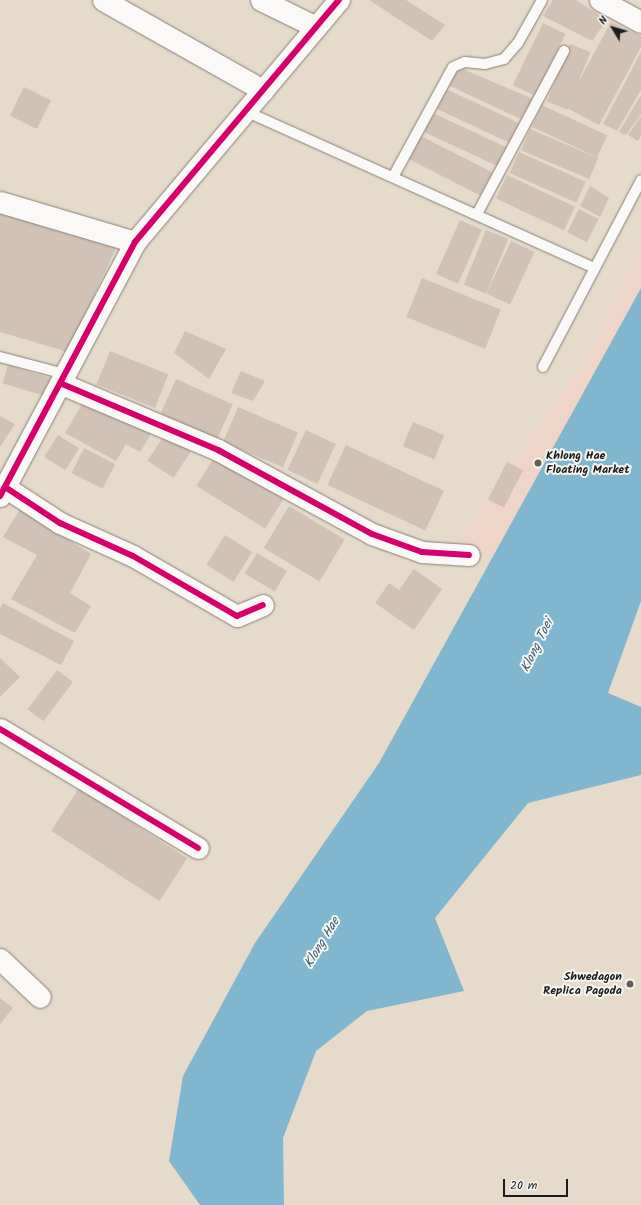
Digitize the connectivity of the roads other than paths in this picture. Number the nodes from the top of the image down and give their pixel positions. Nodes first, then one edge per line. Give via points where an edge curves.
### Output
1 (103, 0) edge
2 (261, 0) edge
3 (338, 0) edge
4 (542, 0) edge
5 (600, 0) edge
6 (641, 22) edge
7 (316, 27) junction
8 (564, 51) dead end
9 (263, 90) junction
10 (245, 111) junction
11 (393, 177) junction
12 (641, 180) edge
13 (0, 202) edge
14 (477, 214) junction
15 (135, 242) junction
16 (594, 268) junction
17 (0, 357) edge
18 (543, 367) dead end
19 (63, 379) junction
20 (3, 492) edge
21 (469, 555) dead end
22 (263, 605) dead end
23 (0, 729) edge
24 (198, 848) dead end
25 (0, 959) edge
26 (40, 997) dead end

1 - 9 street
2 - 7 street
3 - 7 street
4 - 11 lane via 518,43 504,59 485,64 465,62 453,67
5 - 6 street
7 - 9 street
8 - 14 lane
9 - 10 street
10 - 11 lane
10 - 15 street
11 - 14 lane
12 - 16 lane
13 - 15 street
14 - 16 lane
15 - 19 street
16 - 18 lane
17 - 19 lane
19 - 20 street
19 - 21 street via 218,450 372,534 422,552
20 - 22 street via 60,523 133,556 237,616
23 - 24 street
25 - 26 street

